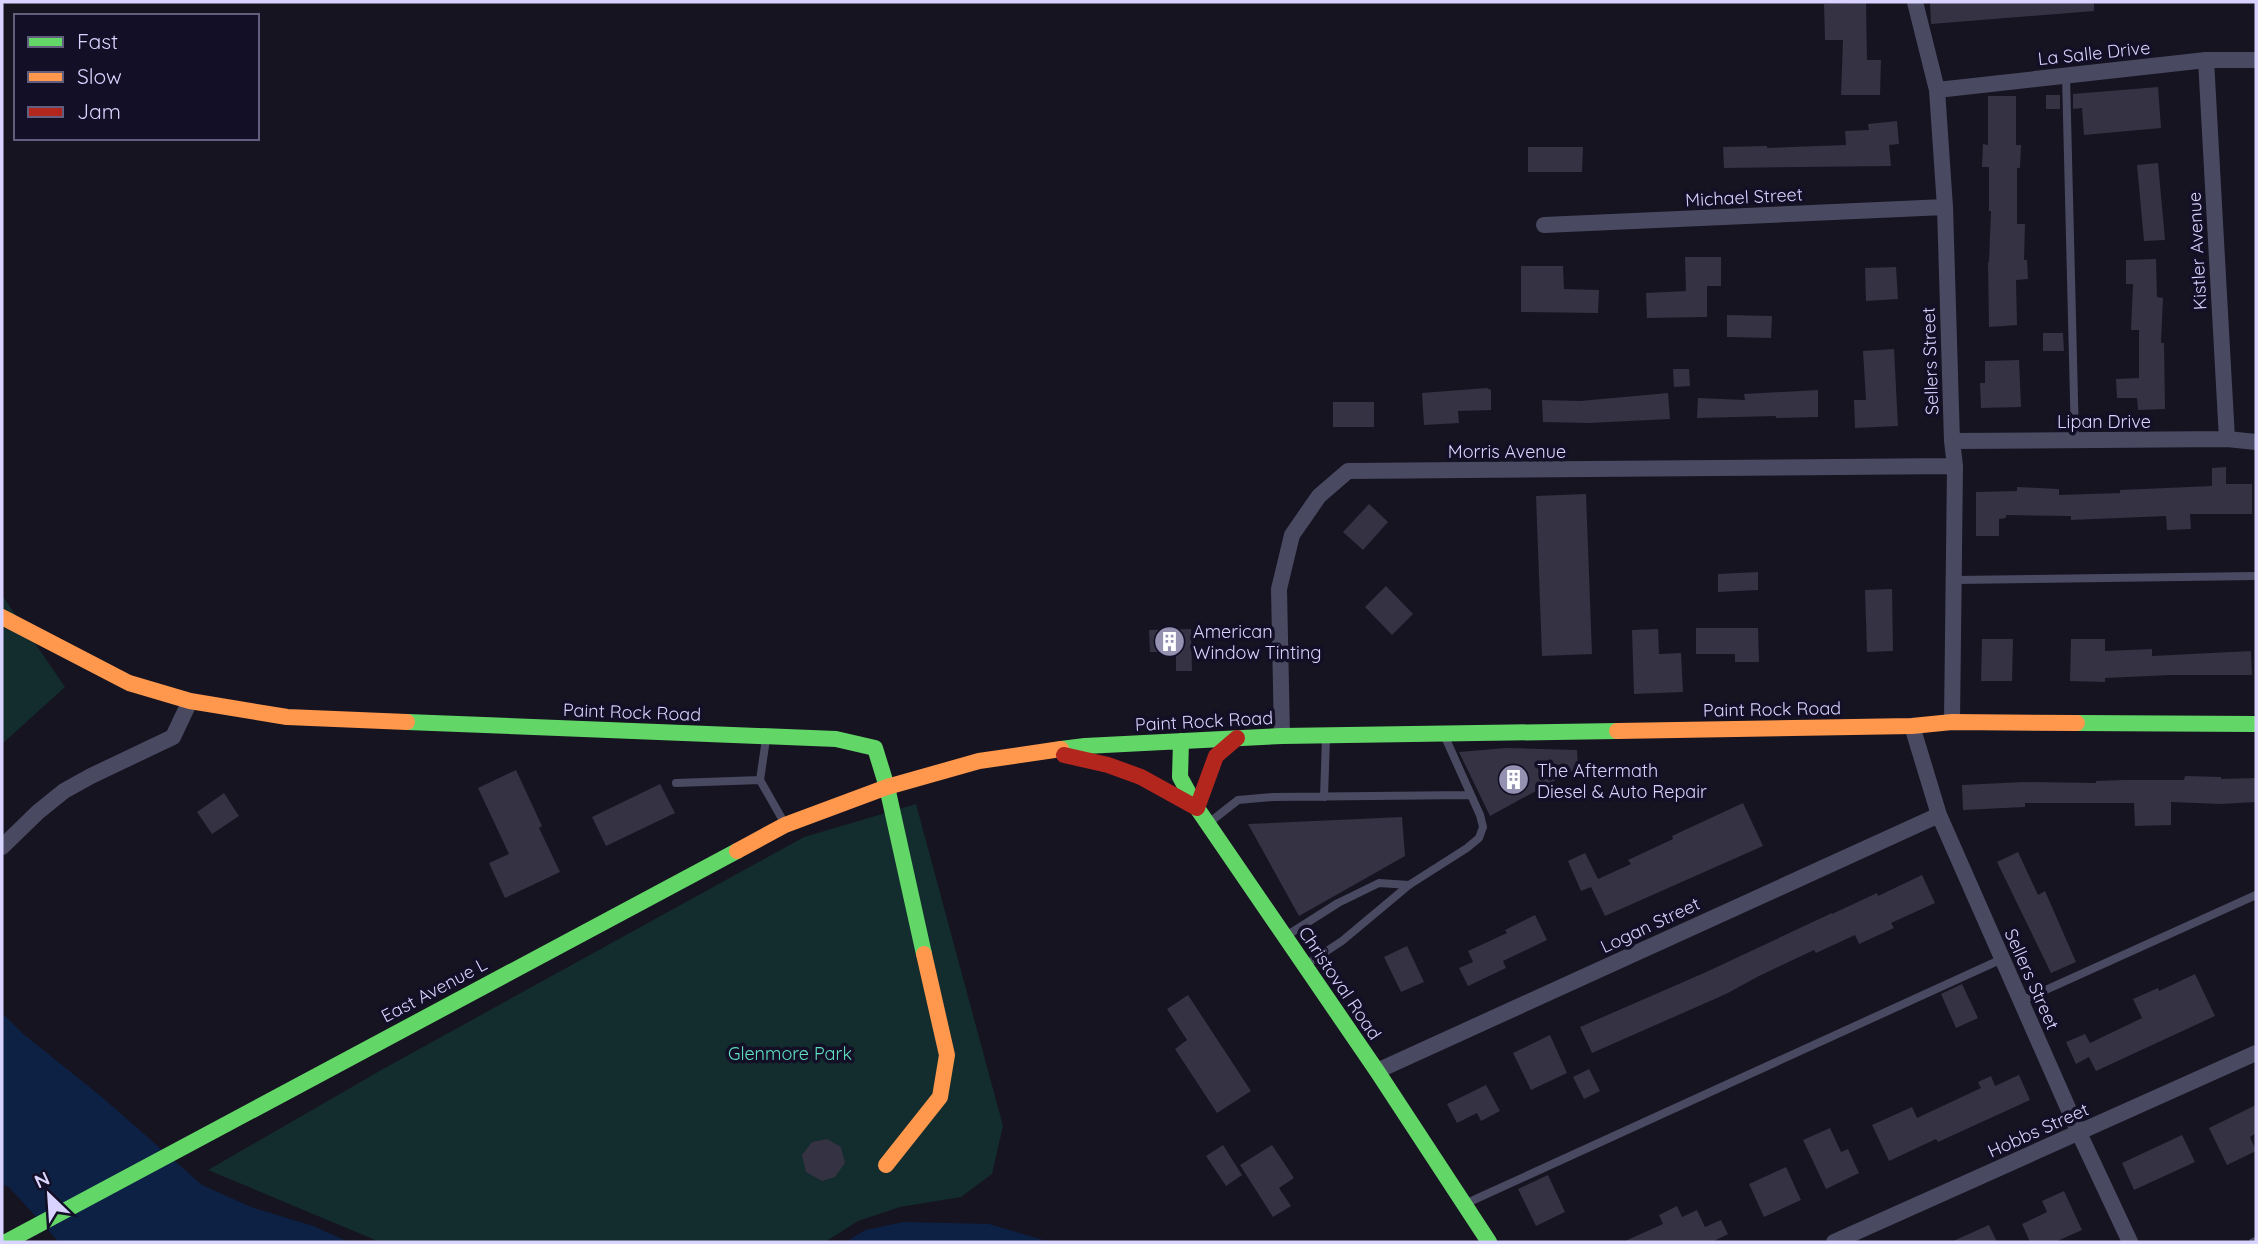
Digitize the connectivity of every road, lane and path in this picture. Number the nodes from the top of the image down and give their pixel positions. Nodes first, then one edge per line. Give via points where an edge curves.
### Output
1 (1914, 2) edge
2 (2206, 60) junction
3 (2256, 60) edge
4 (2066, 76) junction
5 (1937, 90) junction
6 (1945, 207) junction
7 (1544, 225) dead end
8 (2227, 439) junction
9 (2076, 440) junction
10 (1952, 441) junction
11 (2256, 442) edge
12 (1955, 466) junction
13 (2256, 576) edge
14 (1954, 580) junction
15 (2, 617) edge
16 (190, 701) junction
17 (1952, 722) junction
18 (2256, 724) edge
19 (1912, 726) junction
20 (1443, 734) junction
21 (1282, 736) junction
22 (1326, 736) junction
23 (766, 737) junction
24 (1237, 738) junction
25 (1181, 741) junction
26 (1046, 752) junction
27 (760, 780) junction
28 (676, 783) dead end
29 (887, 787) junction
30 (1471, 795) junction
31 (1324, 797) junction
32 (1197, 808) junction
33 (1939, 815) junction
34 (1207, 824) junction
35 (785, 825) junction
36 (2, 846) edge
37 (1409, 885) junction
38 (2256, 895) edge
39 (1285, 936) junction
40 (2002, 958) junction
41 (1305, 965) junction
42 (2021, 1001) junction
43 (2256, 1053) edge
44 (1377, 1071) junction
45 (2079, 1133) junction
46 (886, 1165) dead end
47 (1464, 1204) junction
48 (6, 1242) edge
49 (1489, 1242) edge
50 (1835, 1242) edge
51 (2130, 1242) edge

1 - 5 street, Sellers Street
2 - 3 street, La Salle Drive
2 - 4 street, La Salle Drive
2 - 8 street, Kistler Avenue
4 - 5 street, La Salle Drive
4 - 9 lane
5 - 6 street, Sellers Street
6 - 7 street, Michael Street
6 - 10 street, Sellers Street
8 - 9 street, Lipan Drive
8 - 11 street, Lipan Drive
9 - 10 street, Lipan Drive
10 - 12 street, Sellers Street
12 - 14 street, Sellers Street
12 - 21 street, Morris Avenue via 1348,471 1319,496 1298,526 1285,562 1279,589
13 - 14 lane
14 - 17 street, Sellers Street
15 - 16 main road, Paint Rock Road via 129,683
16 - 23 main road, Paint Rock Road via 287,717
16 - 36 street via 173,737 64,791
17 - 18 main road, Paint Rock Road
17 - 19 main road, Paint Rock Road
19 - 20 main road, Paint Rock Road
19 - 33 street, Sellers Street
20 - 22 main road, Paint Rock Road
20 - 30 lane
21 - 22 main road, Paint Rock Road
21 - 24 main road, Paint Rock Road
22 - 31 lane
23 - 27 lane
23 - 29 main road, Paint Rock Road via 836,739 875,748
24 - 25 main road, Paint Rock Road
24 - 32 main road via 1216,756
25 - 26 main road, Paint Rock Road
25 - 32 main road, Christoval Road via 1180,777
26 - 29 main road, Paint Rock Road via 979,761
26 - 32 main road via 1141,777
27 - 28 lane
27 - 35 lane
29 - 35 main road, East Avenue L
29 - 46 main road via 947,1055 940,1097
30 - 31 lane
30 - 37 lane via 1483,827 1479,838
31 - 34 lane via 1238,800
32 - 34 main road, Christoval Road
33 - 40 street, Sellers Street
33 - 44 street, Logan Street
34 - 39 main road, Christoval Road
35 - 48 main road, East Avenue L
37 - 39 lane via 1379,883
37 - 41 lane via 1342,941
38 - 42 lane
39 - 41 main road, Christoval Road
40 - 42 street, Sellers Street
40 - 47 lane
41 - 44 main road, Christoval Road
42 - 45 street, Sellers Street
43 - 45 street, Hobbs Street
44 - 47 main road, Christoval Road
45 - 50 street, Hobbs Street
45 - 51 street, Sellers Street
47 - 49 main road, Christoval Road

